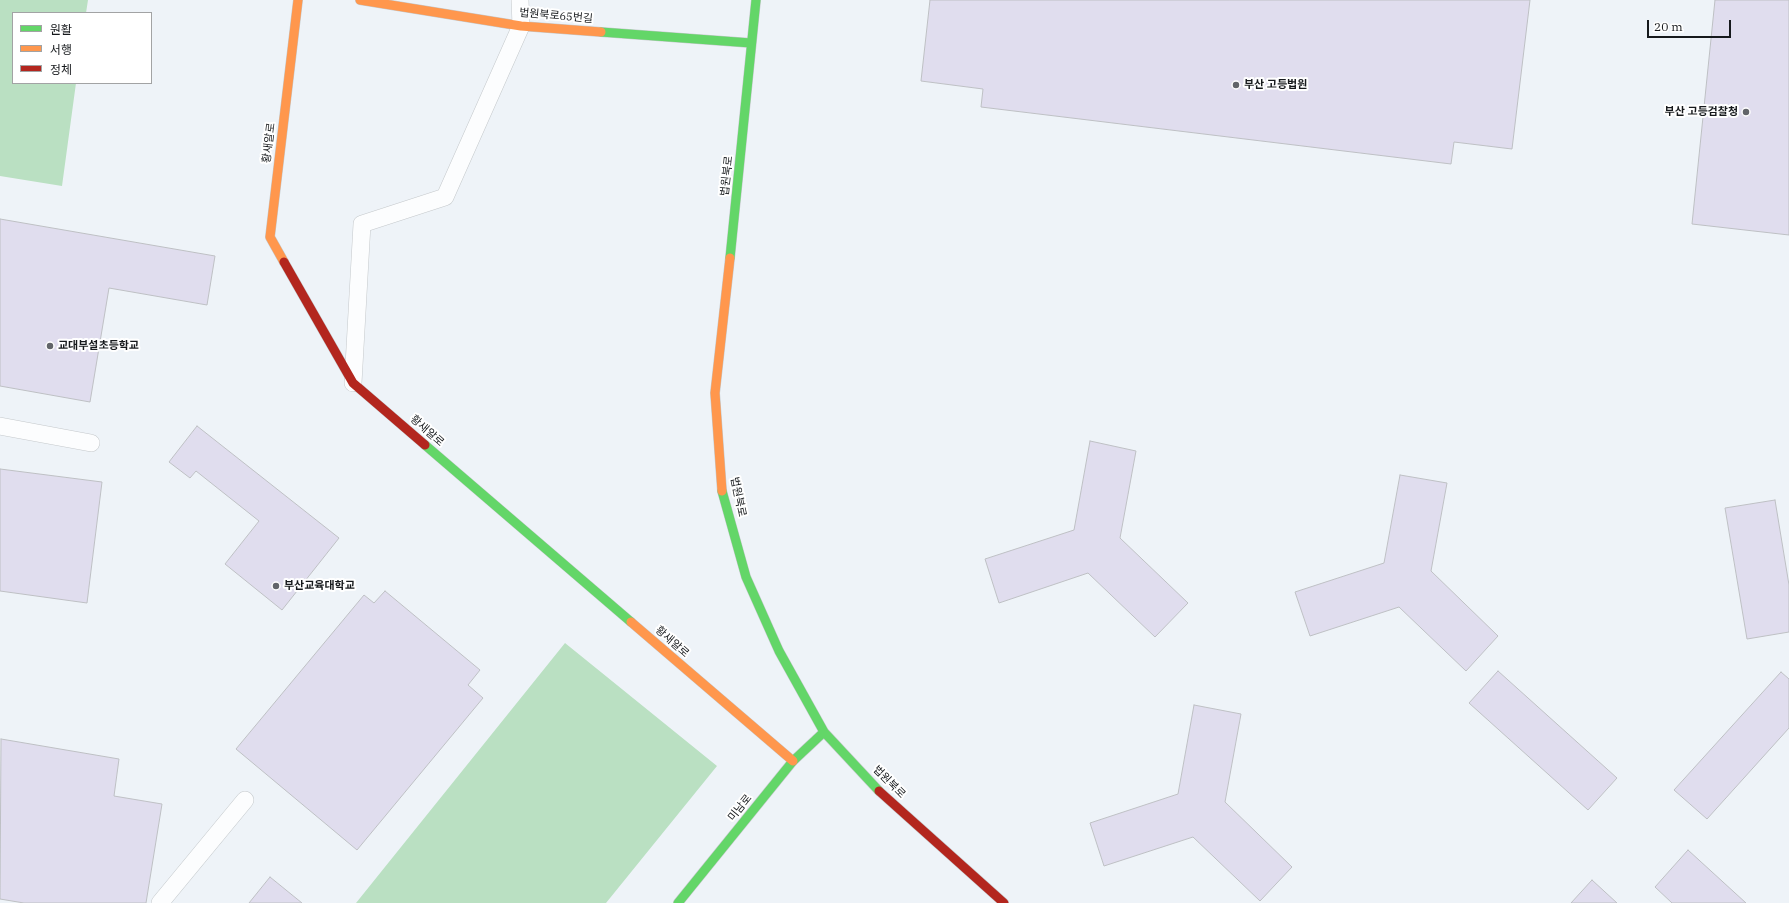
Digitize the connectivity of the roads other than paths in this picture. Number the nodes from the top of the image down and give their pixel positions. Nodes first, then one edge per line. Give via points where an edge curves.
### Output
1 (298, 0) edge
2 (360, 0) edge
3 (520, 0) edge
4 (756, 0) edge
5 (521, 26) junction
6 (751, 43) junction
7 (353, 383) junction
8 (0, 426) edge
9 (91, 442) dead end
10 (824, 732) junction
11 (793, 761) junction
12 (244, 800) dead end
13 (160, 903) edge
14 (678, 903) edge
15 (1004, 903) edge

1 - 7 street, 황새알로 via 270,237
2 - 5 street, 법원북로65번길
3 - 5 lane
4 - 6 street, 법원북로
5 - 6 street, 법원북로65번길
5 - 7 lane via 445,197 362,224
6 - 10 street, 법원북로 via 715,393 722,492 746,577 779,651
7 - 11 street, 황새알로
8 - 9 lane
10 - 11 street, 미남로
10 - 15 street, 법원북로 via 885,797
11 - 14 street, 미남로
12 - 13 lane

